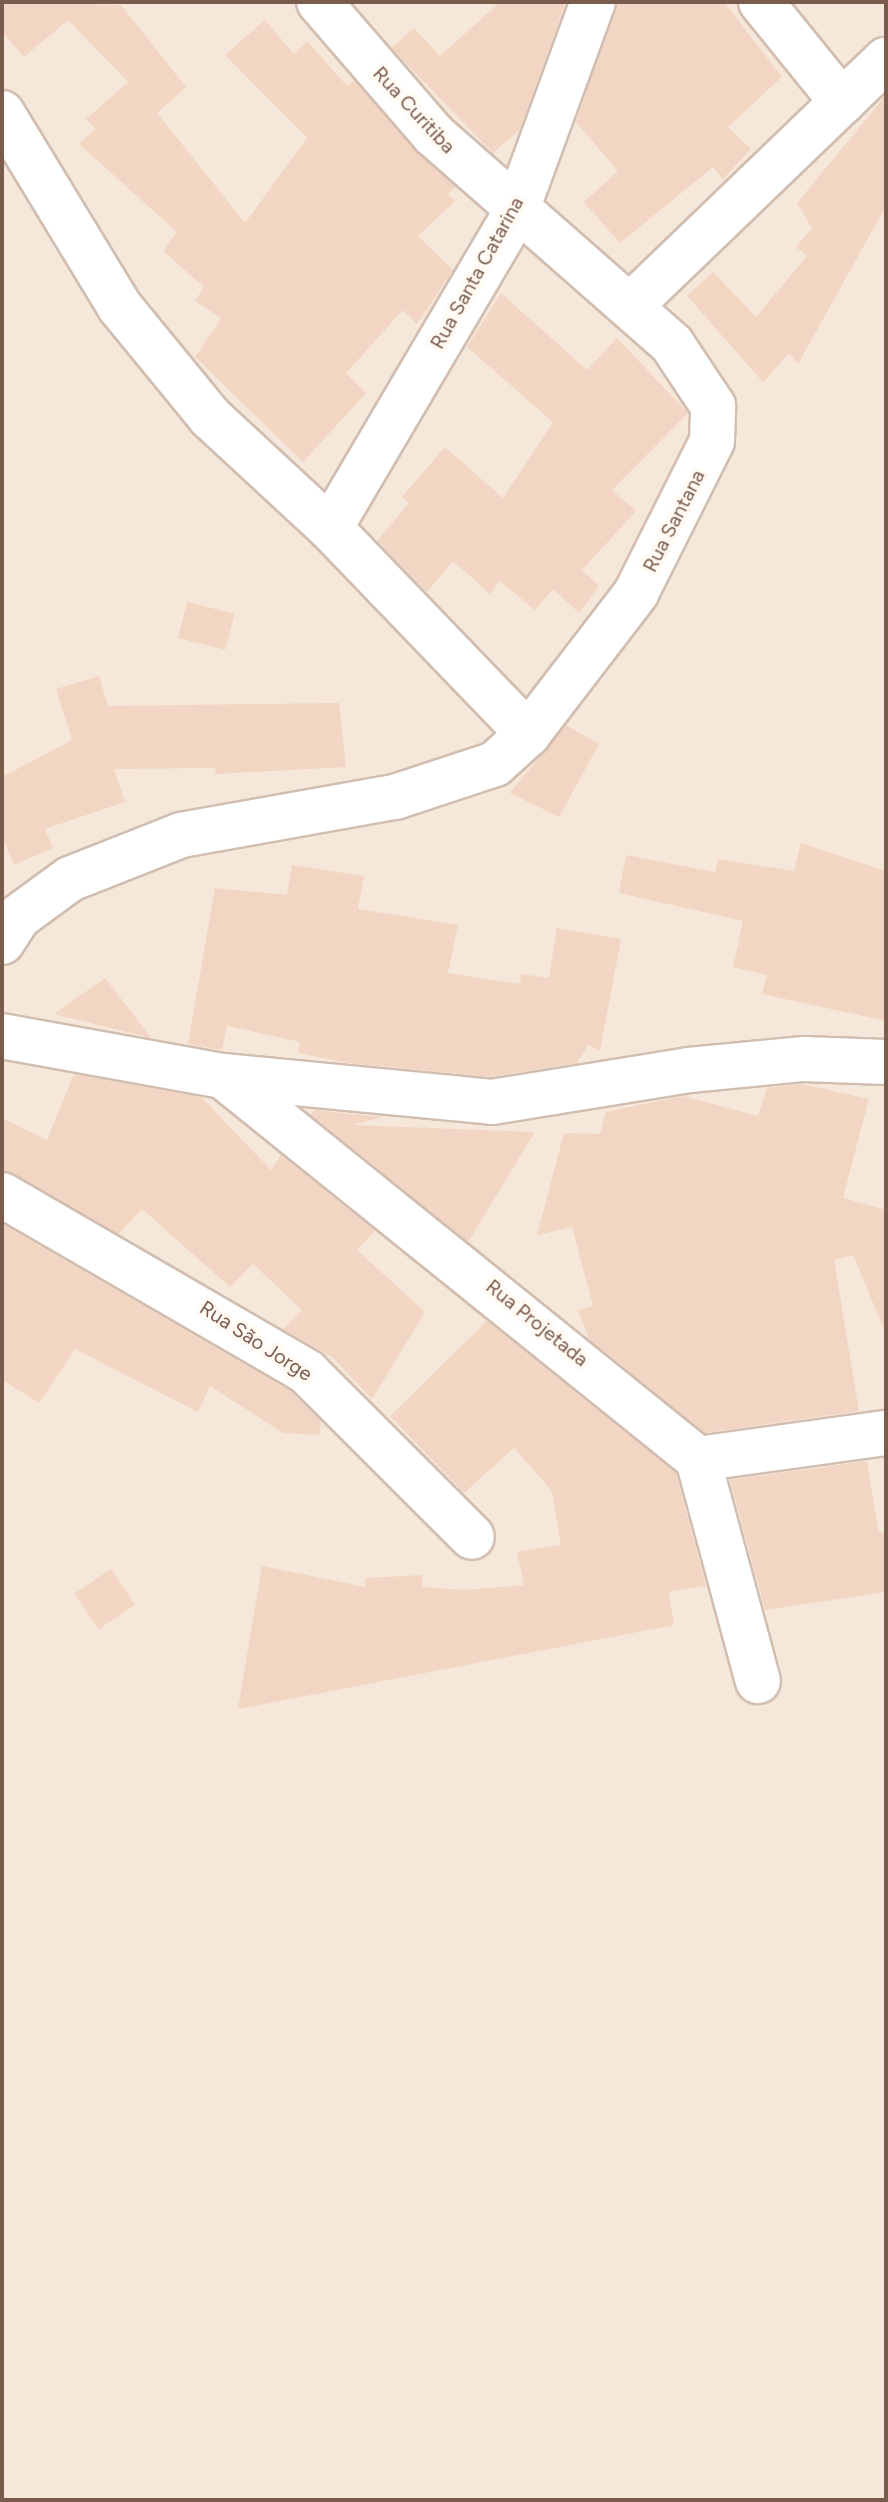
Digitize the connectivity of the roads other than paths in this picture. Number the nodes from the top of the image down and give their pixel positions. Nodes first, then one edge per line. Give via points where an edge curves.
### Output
1 (319, 2) edge
2 (593, 2) edge
3 (761, 2) edge
4 (886, 60) edge
5 (842, 102) junction
6 (2, 113) edge
7 (516, 212) junction
8 (630, 306) junction
9 (330, 528) junction
10 (528, 734) junction
11 (2, 942) edge
12 (2, 1036) edge
13 (886, 1062) edge
14 (223, 1076) junction
15 (2, 1195) edge
16 (886, 1433) edge
17 (698, 1459) junction
18 (472, 1537) dead end
19 (758, 1681) dead end

1 - 7 street, Rua Curitiba via 434,135
2 - 7 street, Rua Santa Catarina
3 - 5 street
4 - 5 street
5 - 8 street
6 - 9 street via 120,307 210,417
7 - 8 street, Rua Santana
7 - 9 street, Rua Santa Catarina
8 - 10 street, Rua Santana via 696,372 713,406 712,441 636,593
9 - 10 street
10 - 11 street, Rua Santana via 495,764 455,782 181,835 70,879 18,917
12 - 14 street, Rua Projetada
13 - 14 street, Rua Projetada via 804,1059 689,1070 492,1102
14 - 17 street, Rua Projetada
15 - 18 street, Rua São Jorge via 307,1372
16 - 17 street
17 - 19 street

